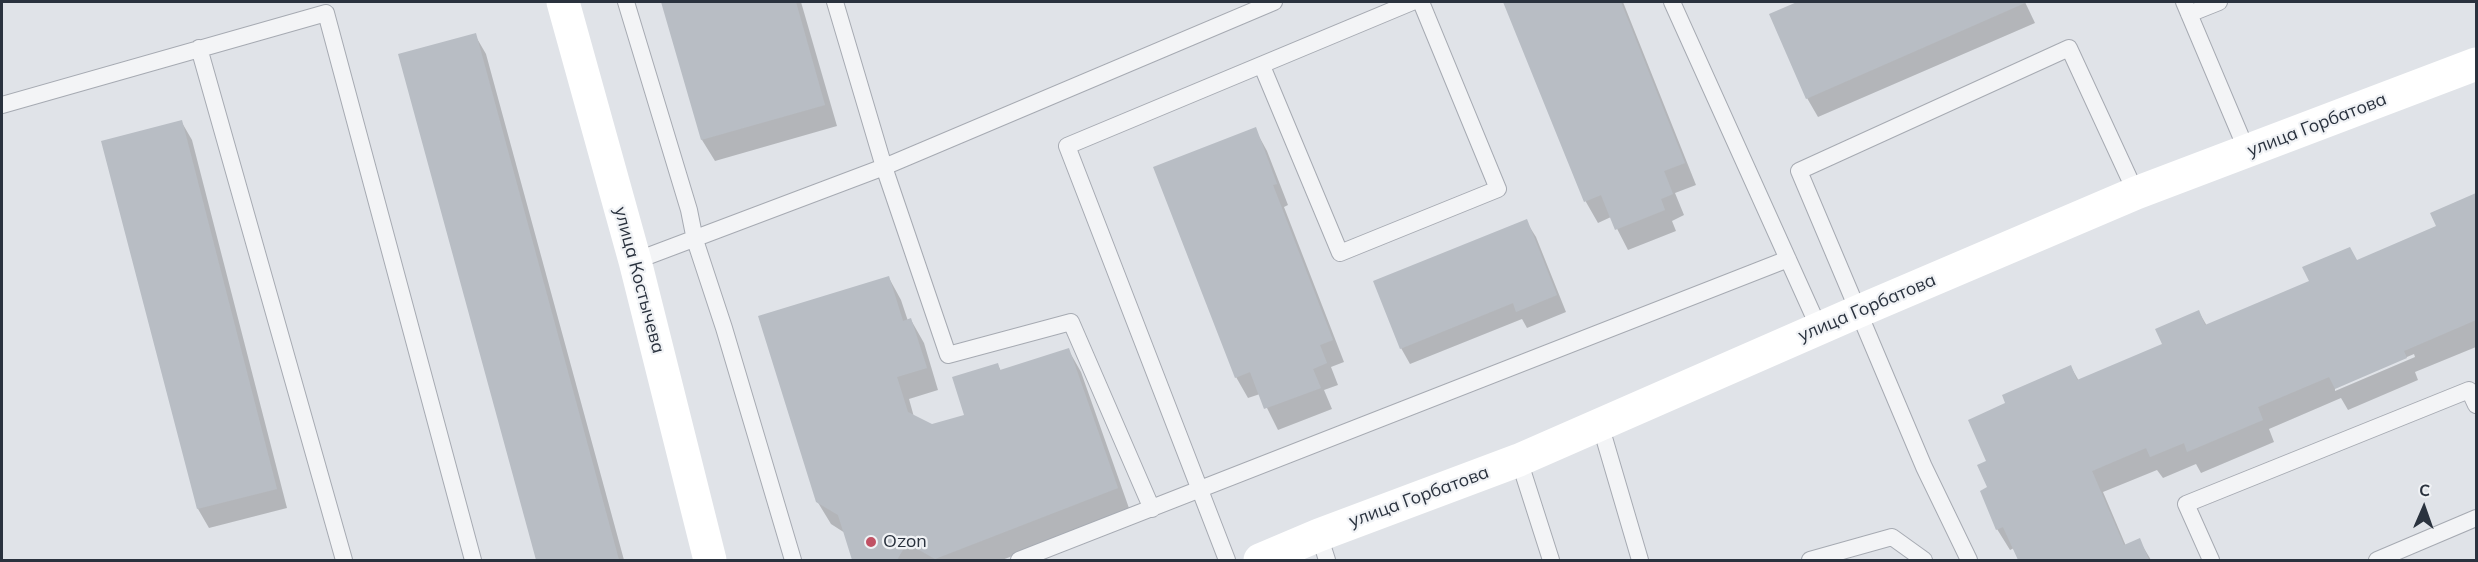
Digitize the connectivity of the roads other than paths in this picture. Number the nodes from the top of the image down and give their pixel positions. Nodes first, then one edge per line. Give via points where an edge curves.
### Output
1 (563, 2) edge
2 (626, 2) edge
3 (835, 2) edge
4 (1274, 2) edge
5 (1412, 2) edge
6 (1421, 2) edge
7 (1672, 2) edge
8 (2219, 2) edge
9 (2187, 8) edge
10 (199, 48) junction
11 (2476, 64) edge
12 (1262, 66) junction
13 (2, 105) edge
14 (2247, 151) junction
15 (884, 167) junction
16 (2136, 193) junction
17 (695, 240) junction
18 (1788, 259) junction
19 (635, 261) junction
20 (1857, 312) junction
21 (1819, 328) junction
22 (2476, 405) edge
23 (1600, 424) junction
24 (1520, 460) junction
25 (1202, 490) junction
26 (1152, 509) junction
27 (2476, 518) edge
28 (1323, 548) edge
29 (344, 561) edge
30 (473, 561) edge
31 (710, 561) edge
32 (793, 561) edge
33 (1018, 561) edge
34 (1227, 561) edge
35 (1260, 561) edge
36 (1551, 561) edge
37 (1640, 561) edge
38 (1810, 561) edge
39 (1924, 561) edge
40 (1969, 561) edge
41 (2211, 561) edge
42 (2377, 561) edge

1 - 19 main road, улица Костычева
2 - 17 lane
3 - 15 lane
4 - 15 lane
5 - 12 lane
6 - 12 lane via 1498,189 1340,253
7 - 18 lane
8 - 9 lane
9 - 14 lane
10 - 13 lane
10 - 29 lane
10 - 30 lane via 326,13
11 - 14 main road, улица Горбатова
12 - 25 lane via 1067,146
14 - 16 main road, улица Горбатова
15 - 17 lane
15 - 26 lane via 948,355 1071,321
16 - 20 main road, улица Горбатова
16 - 20 lane via 2069,48 1799,171
17 - 19 lane
17 - 32 lane
18 - 21 lane
18 - 25 lane
19 - 31 main road, улица Костычева
20 - 21 main road, улица Горбатова
20 - 40 lane
21 - 23 main road, улица Горбатова
22 - 41 lane via 2469,390 2186,504
23 - 24 main road, улица Горбатова
23 - 37 lane
24 - 28 main road, улица Горбатова
24 - 36 lane
25 - 26 lane
25 - 34 lane
26 - 33 lane
27 - 42 lane
28 - 35 main road, улица Горбатова
38 - 39 lane via 1892,537

